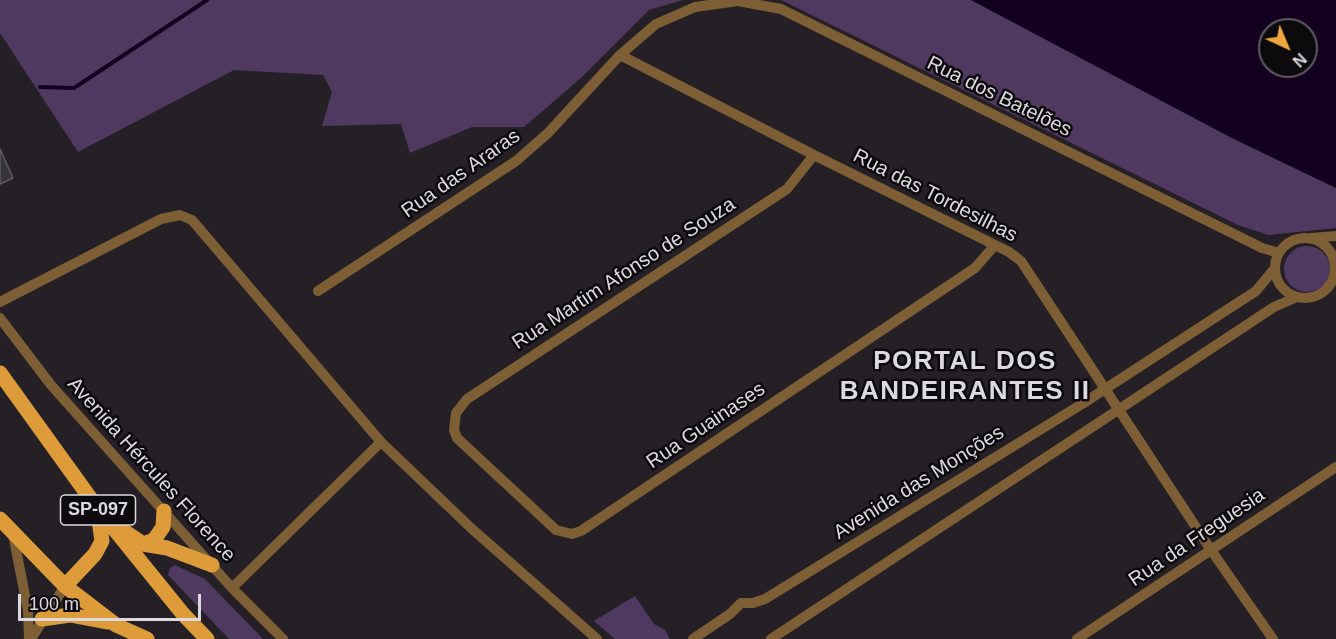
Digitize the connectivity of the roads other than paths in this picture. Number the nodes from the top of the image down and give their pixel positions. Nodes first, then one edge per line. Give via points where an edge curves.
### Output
1 (695, 7) joint
2 (620, 55) junction
3 (814, 155) junction
4 (1336, 236) edge
5 (1315, 240) junction
6 (995, 245) junction
7 (1336, 247) edge
8 (1279, 253) junction
9 (1275, 268) junction
10 (1336, 268) edge
11 (318, 291) dead end
12 (1297, 297) junction
13 (0, 302) edge
14 (0, 318) edge
15 (0, 374) edge
16 (0, 381) edge
17 (1106, 388) junction
18 (14, 392) junction
19 (1120, 408) junction
20 (454, 421) joint
21 (381, 442) junction
22 (1336, 466) edge
23 (98, 509) junction
24 (164, 511) junction
25 (0, 519) edge
26 (13, 534) junction
27 (142, 544) junction
28 (1211, 550) junction
29 (212, 565) junction
30 (65, 586) junction
31 (232, 588) junction
32 (42, 619) junction
33 (116, 626) junction
34 (695, 638) edge
35 (30, 639) edge
36 (147, 639) edge
37 (207, 639) edge
38 (283, 639) edge
39 (597, 639) edge
40 (771, 639) edge
41 (1077, 639) edge
42 (1274, 639) edge

1 - 2 street, Rua das Araras via 656,24
1 - 8 street, Rua dos Batelões via 738,1 781,9
2 - 3 street, Rua das Tordesilhas
2 - 11 street, Rua das Araras via 548,133 516,161
3 - 6 street, Rua das Tordesilhas
3 - 20 street, Rua Martim Afonso de Souza via 787,189 467,399
4 - 5 street
5 - 7 street
5 - 8 street via 1290,242
5 - 10 street via 1329,249
6 - 17 street, Rua das Tordesilhas via 1021,261
6 - 20 street, Rua Guainases via 975,268 581,531 564,533 549,525 457,438
8 - 9 street
9 - 12 street via 1279,282
9 - 17 street, Avenida das Monções via 1256,291
10 - 12 street via 1325,290 1312,297
12 - 19 street via 1274,307
13 - 21 street via 161,219 180,215 200,227
14 - 24 street, Avenida Hércules Florence via 51,385
15 - 18 main road, SP-097
16 - 18 main road
17 - 19 street, Rua das Tordesilhas
17 - 34 street, Avenida das Monções via 765,599 741,603
18 - 23 main road, SP-097
19 - 28 street, Rua das Tordesilhas
19 - 40 street
21 - 31 street
21 - 39 street
22 - 28 street, Rua da Freguesia
23 - 27 main road
23 - 30 main road via 102,541
23 - 37 main road, SP-097
24 - 27 main road via 163,527 154,540
24 - 29 street, Avenida Hércules Florence
25 - 26 main road
26 - 30 main road
26 - 35 street
27 - 29 main road via 166,548
28 - 41 street, Rua da Freguesia
28 - 42 street, Rua das Tordesilhas
29 - 31 street, Avenida Hércules Florence
30 - 32 street
30 - 33 main road
31 - 38 street, Avenida Hércules Florence
32 - 33 main road via 92,617
32 - 35 street
33 - 36 main road

